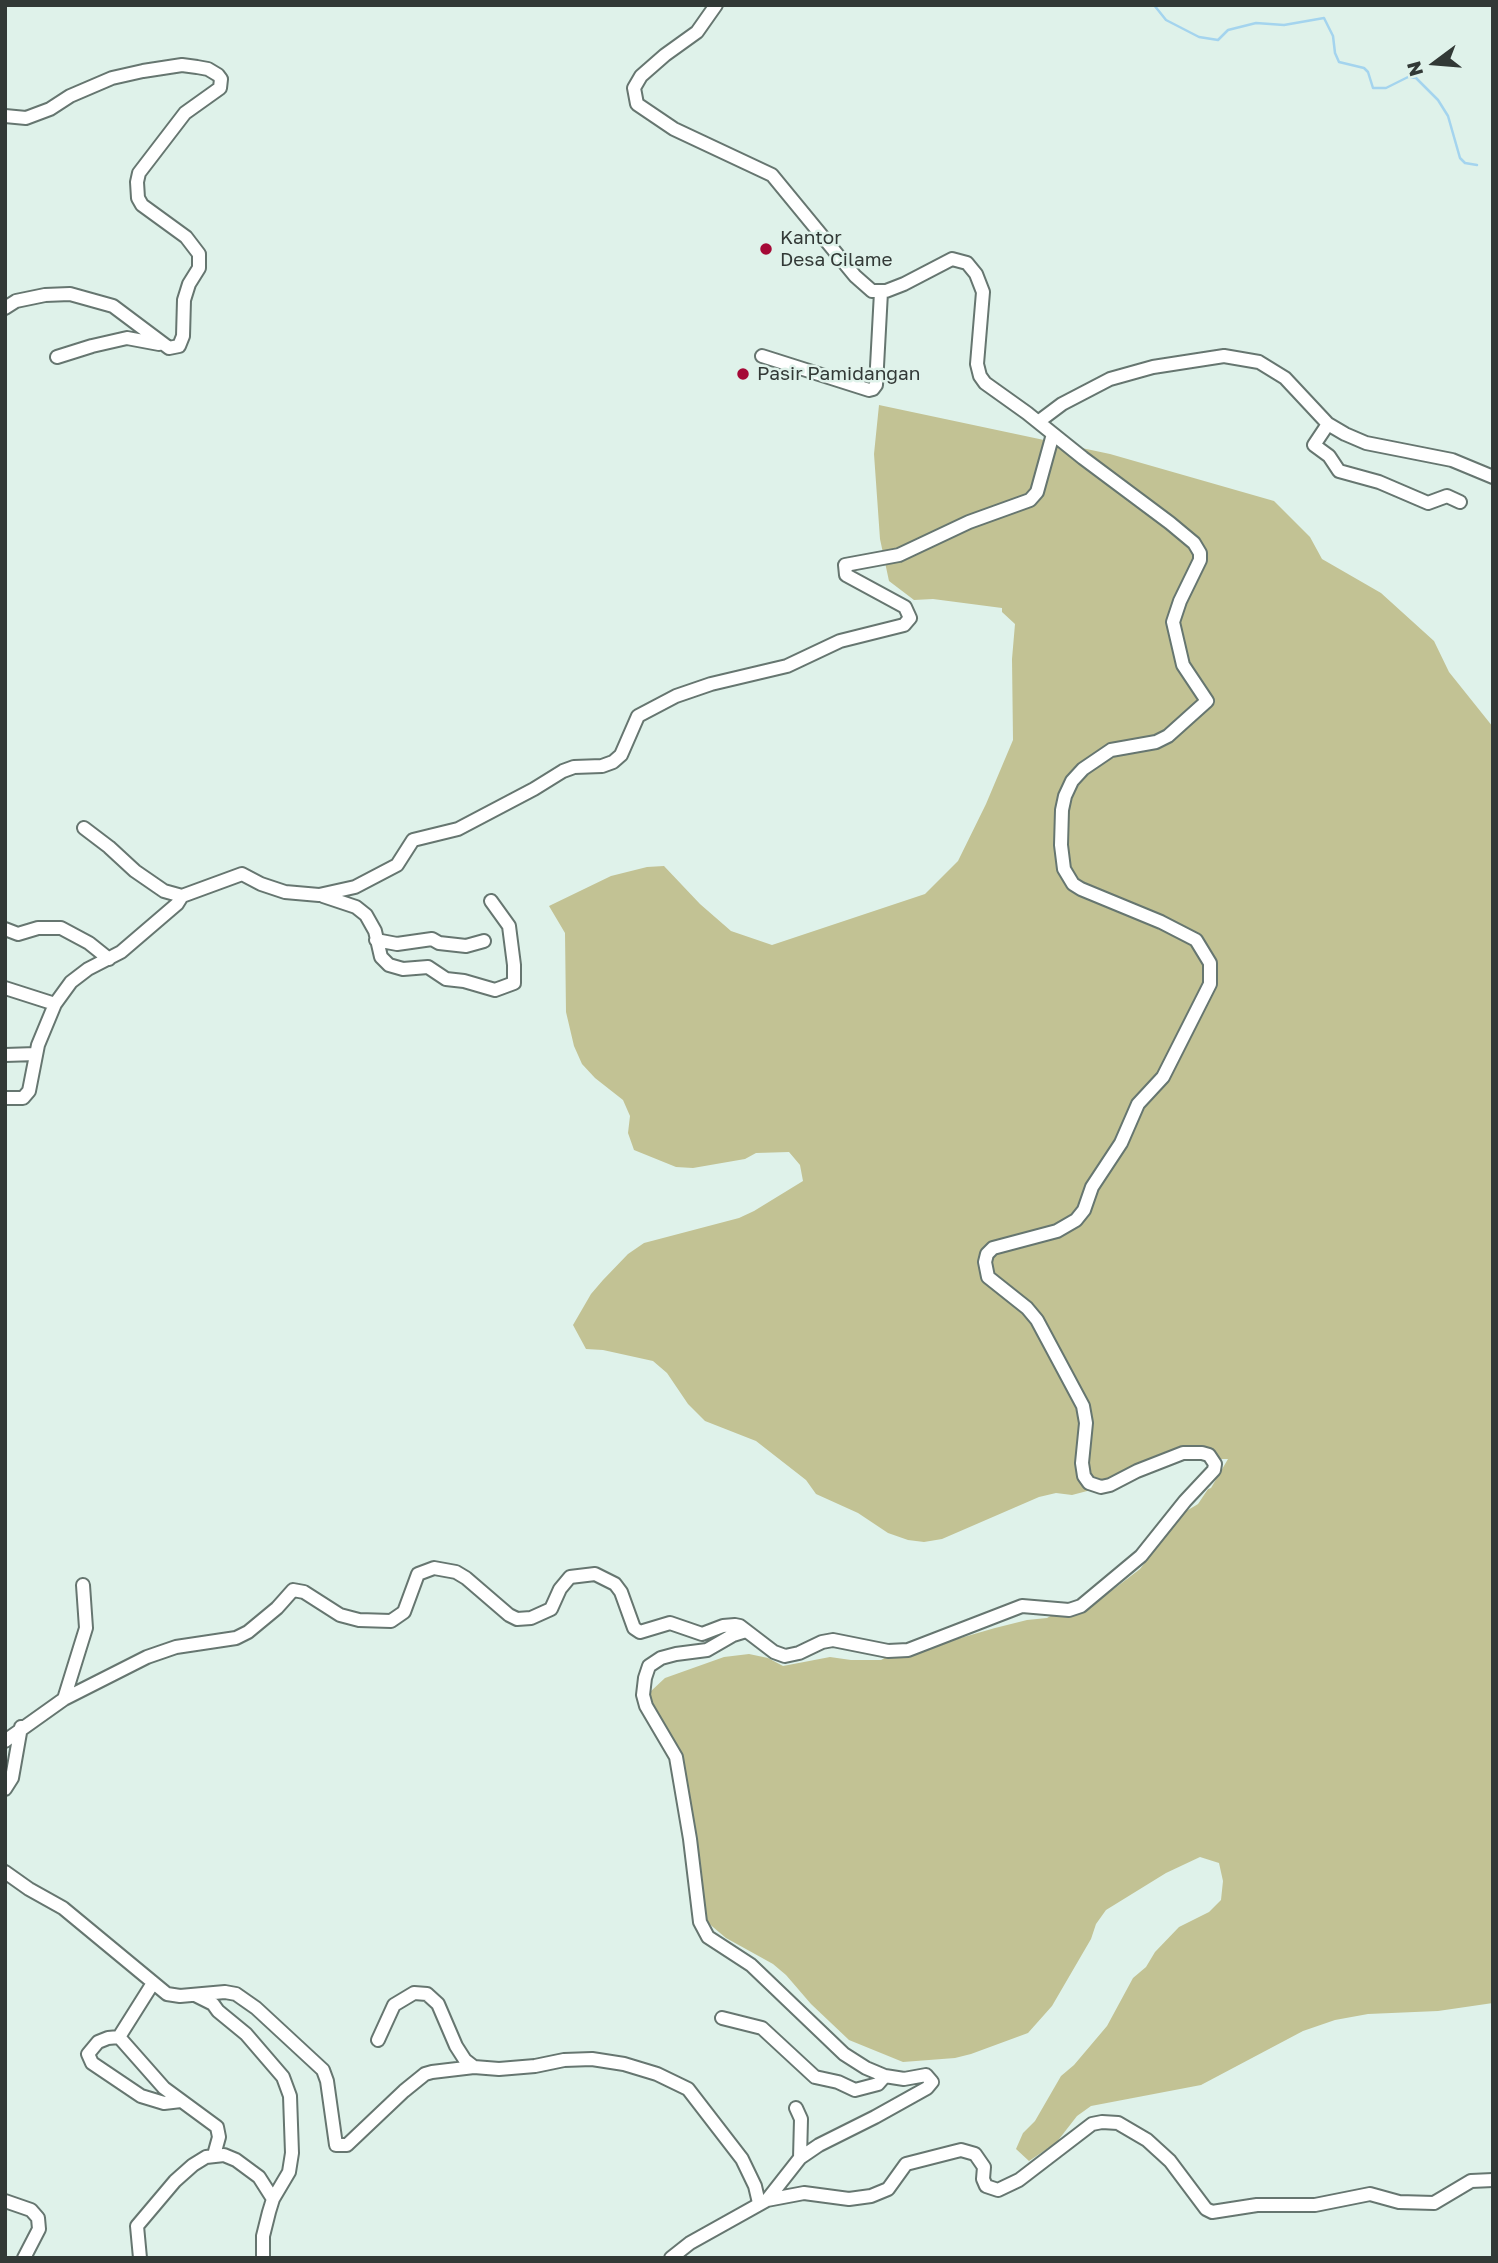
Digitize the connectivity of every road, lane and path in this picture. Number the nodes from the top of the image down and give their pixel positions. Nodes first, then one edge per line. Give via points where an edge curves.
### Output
1 (716, 5) edge
2 (5, 116) edge
3 (881, 292) junction
4 (5, 308) edge
5 (163, 344) junction
6 (762, 356) dead end
7 (57, 357) dead end
8 (1038, 422) junction
9 (1328, 424) junction
10 (1053, 434) junction
11 (1493, 477) edge
12 (1460, 502) dead end
13 (84, 828) dead end
14 (319, 895) junction
15 (182, 896) junction
16 (491, 901) dead end
17 (5, 929) edge
18 (376, 940) junction
19 (484, 941) dead end
20 (109, 959) junction
21 (5, 988) edge
22 (55, 1004) junction
23 (37, 1054) junction
24 (5, 1055) edge
25 (5, 1098) edge
26 (83, 1585) dead end
27 (746, 1631) junction
28 (64, 1699) junction
29 (21, 1727) junction
30 (5, 1741) edge
31 (5, 1789) edge
32 (5, 1872) edge
33 (153, 1983) junction
34 (195, 1995) junction
35 (722, 2018) dead end
36 (119, 2037) junction
37 (378, 2040) dead end
38 (474, 2067) junction
39 (885, 2076) junction
40 (181, 2101) junction
41 (796, 2108) dead end
42 (214, 2155) junction
43 (800, 2158) junction
44 (1493, 2180) edge
45 (273, 2199) junction
46 (5, 2201) edge
47 (763, 2201) junction
48 (24, 2258) edge
49 (140, 2258) edge
50 (263, 2258) edge
51 (671, 2258) edge

1 - 3 street via 697,32 641,76 634,88 637,104 674,129 772,175 855,276 870,290
2 - 5 street via 26,118 102,82 143,71 182,65 208,69 219,76 220,88 185,113 137,182 142,205 186,237 200,261 185,295 179,346 172,349
3 - 6 street via 873,389
3 - 8 street via 952,259 969,265 983,292 979,376
4 - 5 street via 16,301 70,294 113,306
5 - 7 street via 127,338
8 - 9 street via 1110,379 1224,356 1259,362 1285,378
8 - 10 street
9 - 11 street via 1366,443 1452,460
9 - 12 street via 1314,445 1339,471 1428,503 1446,496
10 - 14 street via 1037,492 1030,500 899,555 845,565 846,575 905,607 910,618 904,625 841,641 800,662 676,696 638,716 621,755 613,762 563,771 458,829 413,841 399,863 379,876
10 - 27 street via 1198,548 1200,560 1173,622 1183,665 1208,700 1168,736 1111,750 1072,781 1062,810 1063,869 1081,889 1192,936 1206,953 1212,976 1163,1077 1138,1104 1084,1210 1057,1231 993,1248 985,1269 988,1277 1037,1320 1083,1406 1082,1463 1089,1483 1110,1485 1183,1453 1209,1455 1214,1470 1141,1556 1073,1609 1026,1605 898,1651 833,1640 785,1656
13 - 15 street via 135,871 164,891
14 - 15 street via 285,892 242,874
14 - 18 street via 356,907 366,915
15 - 20 street via 161,919
16 - 18 street via 510,931 511,985 495,990 446,979 428,967 395,967 381,957
17 - 20 street via 18,934 61,928
18 - 19 street via 397,944 432,939 466,946
20 - 22 street via 71,982
21 - 22 street
22 - 23 street
23 - 24 street
23 - 25 street via 27,1096
26 - 28 street via 86,1628
27 - 28 street via 729,1625 697,1634 670,1623 640,1632 615,1584 595,1573 570,1577 551,1609 517,1619 466,1578 434,1568 418,1574 404,1612 391,1621 340,1615 296,1590 258,1626 236,1638 156,1653
27 - 39 street via 707,1650 661,1658 649,1666 645,1678 646,1706 676,1758 700,1922 708,1937 751,1965 845,2054
28 - 29 street
29 - 30 street
29 - 31 street via 12,1778
32 - 33 street via 83,1924
33 - 34 street via 167,1994
33 - 36 street
34 - 38 street via 236,1994 323,2070 334,2141 339,2147 347,2145 425,2074
34 - 45 street via 213,2004 246,2034 283,2077 292,2113 291,2162 285,2183
35 - 39 street via 762,2028 814,2077 855,2090 878,2084
36 - 40 street
36 - 40 street via 98,2042 88,2054 92,2063 141,2095 164,2103
37 - 38 street via 394,2005 414,1993 427,1994 438,2004 456,2046
38 - 47 street via 499,2069 592,2059 624,2064 681,2084 742,2159
39 - 43 street via 926,2075 932,2082
40 - 42 street via 217,2127
41 - 43 street via 801,2119
42 - 45 street via 225,2155 260,2177
42 - 49 street via 193,2165 141,2219 136,2231
43 - 47 street
44 - 47 street via 1471,2181 1434,2203 1399,2202 1372,2194 1315,2205 1257,2205 1212,2212 1152,2144 1118,2123 1106,2122 1092,2124 998,2190 986,2186 981,2160 961,2150 906,2164 888,2189 871,2196 849,2199 804,2193
45 - 50 street via 263,2236
46 - 48 street via 31,2210 38,2218 39,2229
47 - 51 street

